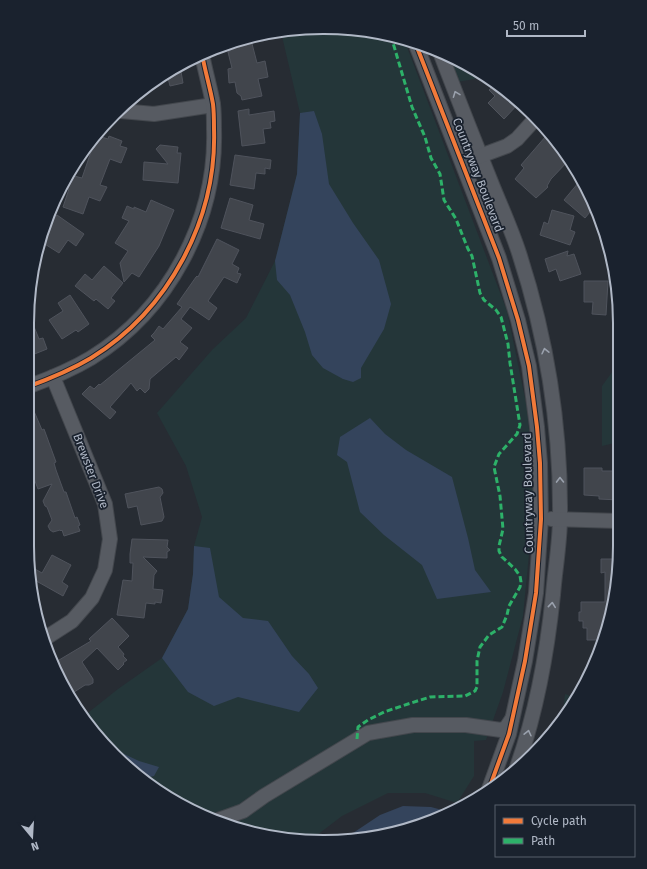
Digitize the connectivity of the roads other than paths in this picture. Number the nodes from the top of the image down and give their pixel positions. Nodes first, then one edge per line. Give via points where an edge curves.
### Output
1 (418, 49) edge
2 (203, 60) edge
3 (443, 60) edge
4 (213, 105) junction
5 (127, 111) edge
6 (531, 123) edge
7 (481, 156) junction
8 (462, 163) junction
9 (54, 377) junction
10 (34, 384) edge
11 (541, 519) junction
12 (560, 519) junction
13 (613, 521) edge
14 (48, 636) edge
15 (512, 718) junction
16 (496, 730) junction
17 (502, 751) junction
18 (521, 757) edge
19 (491, 781) edge
20 (224, 818) edge

1 - 8 street, Countryway Boulevard
2 - 4 street
7 -> 3 street, Countryway Boulevard
4 - 5 street via 154,114
4 - 9 street via 215,149 209,190 196,232 178,269 153,304 124,334 91,358
6 - 7 street via 507,146
7 - 8 street
12 -> 7 street, Countryway Boulevard via 560,462 548,362 519,252
8 - 11 street, Countryway Boulevard via 499,258 529,366 540,463
9 - 10 street
9 - 14 street, Brewster Drive via 105,504 110,539 105,570 92,598 72,621
11 - 12 street
11 - 15 street, Countryway Boulevard via 536,593 525,661
12 - 13 street
18 -> 12 street, Countryway Boulevard via 527,739 550,625
15 - 16 street via 506,728
15 - 17 street, Countryway Boulevard
16 - 17 street via 501,737
16 - 20 street via 466,725 413,725 368,733 243,811
17 - 19 street, Countryway Boulevard

